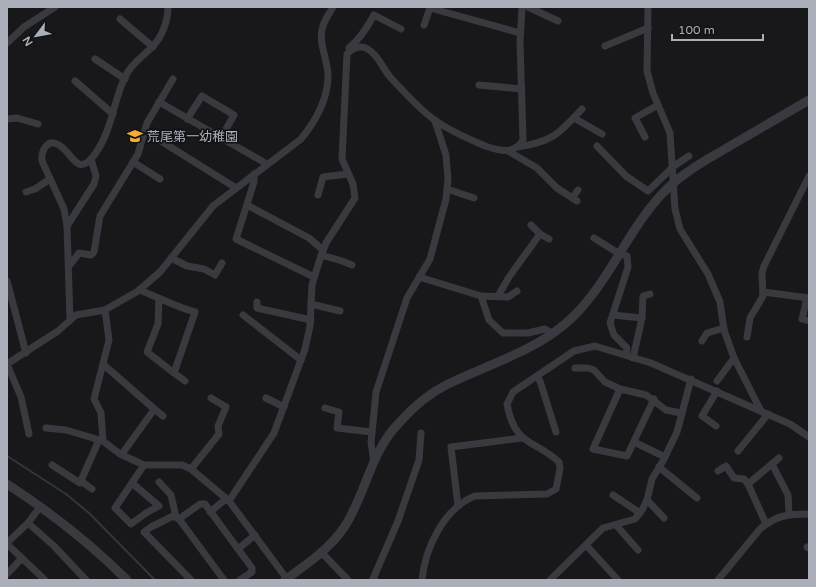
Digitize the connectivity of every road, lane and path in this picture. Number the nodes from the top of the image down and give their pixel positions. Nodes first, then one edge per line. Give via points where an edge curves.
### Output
1 (55, 7) edge
2 (168, 7) edge
3 (333, 7) edge
4 (522, 7) edge
5 (528, 7) edge
6 (648, 7) edge
7 (120, 19) dead end
8 (558, 21) dead end
9 (424, 25) dead end
10 (648, 28) junction
11 (401, 29) dead end
12 (520, 33) junction
13 (7, 43) edge
14 (605, 46) dead end
15 (153, 47) junction
16 (346, 58) junction
17 (95, 59) dead end
18 (124, 79) junction
19 (173, 79) dead end
20 (75, 81) dead end
21 (479, 85) dead end
22 (522, 90) junction
23 (809, 100) edge
24 (159, 102) junction
25 (658, 105) junction
26 (582, 109) dead end
27 (113, 114) junction
28 (574, 118) junction
29 (7, 119) edge
30 (187, 119) junction
31 (435, 121) junction
32 (38, 124) dead end
33 (145, 131) junction
34 (602, 134) dead end
35 (645, 137) dead end
36 (221, 138) junction
37 (597, 146) dead end
38 (517, 147) junction
39 (508, 151) junction
40 (689, 156) dead end
41 (91, 159) junction
42 (133, 162) junction
43 (267, 164) junction
44 (674, 168) junction
45 (254, 174) junction
46 (348, 174) junction
47 (809, 176) edge
48 (50, 179) junction
49 (160, 179) dead end
50 (236, 188) junction
51 (447, 189) junction
52 (578, 190) dead end
53 (26, 192) dead end
54 (318, 194) dead end
55 (474, 198) dead end
56 (247, 205) junction
57 (531, 225) dead end
58 (68, 226) junction
59 (540, 234) junction
60 (594, 238) dead end
61 (549, 239) dead end
62 (322, 252) junction
63 (618, 253) junction
64 (171, 258) junction
65 (222, 263) dead end
66 (352, 265) dead end
67 (69, 266) junction
68 (314, 277) junction
69 (419, 277) junction
70 (7, 281) edge
71 (139, 290) junction
72 (517, 291) dead end
73 (763, 292) junction
74 (650, 294) dead end
75 (481, 296) junction
76 (498, 296) junction
77 (159, 298) junction
78 (808, 298) edge
79 (311, 304) junction
80 (257, 308) dead end
81 (105, 310) junction
82 (340, 311) dead end
83 (243, 315) dead end
84 (613, 315) junction
85 (642, 318) junction
86 (70, 320) junction
87 (310, 320) junction
88 (809, 321) edge
89 (724, 328) junction
90 (553, 334) junction
91 (747, 337) dead end
92 (702, 341) dead end
93 (26, 353) junction
94 (626, 355) junction
95 (633, 358) junction
96 (734, 358) junction
97 (301, 360) junction
98 (7, 364) edge
99 (104, 365) junction
100 (576, 368) dead end
101 (174, 373) junction
102 (536, 376) junction
103 (691, 380) junction
104 (185, 381) dead end
105 (718, 381) dead end
106 (620, 389) junction
107 (717, 391) junction
108 (212, 398) dead end
109 (266, 398) dead end
110 (654, 399) junction
111 (152, 407) junction
112 (284, 407) junction
113 (325, 408) dead end
114 (761, 411) junction
115 (681, 413) junction
116 (768, 414) junction
117 (163, 416) dead end
118 (716, 426) dead end
119 (46, 428) dead end
120 (372, 432) junction
121 (556, 432) dead end
122 (421, 433) dead end
123 (29, 434) dead end
124 (809, 437) edge
125 (522, 438) junction
126 (101, 440) junction
127 (634, 442) junction
128 (738, 451) dead end
129 (122, 454) junction
130 (665, 457) junction
131 (779, 458) dead end
132 (374, 462) junction
133 (772, 464) junction
134 (52, 465) dead end
135 (144, 465) junction
136 (659, 467) junction
137 (191, 469) junction
138 (718, 471) dead end
139 (81, 481) junction
140 (159, 482) dead end
141 (132, 483) junction
142 (7, 484) edge
143 (748, 484) junction
144 (92, 489) dead end
145 (613, 495) dead end
146 (697, 498) dead end
147 (228, 500) junction
148 (647, 500) junction
149 (458, 506) junction
150 (40, 507) junction
151 (210, 512) junction
152 (640, 513) junction
153 (789, 514) junction
154 (809, 514) edge
155 (177, 518) junction
156 (664, 518) dead end
157 (28, 523) junction
158 (766, 524) junction
159 (616, 525) junction
160 (255, 535) junction
161 (7, 544) edge
162 (586, 544) junction
163 (238, 549) junction
164 (638, 550) dead end
165 (322, 553) junction
166 (22, 558) junction
167 (7, 574) edge
168 (83, 579) edge
169 (45, 580) edge
170 (127, 580) edge
171 (191, 580) edge
172 (224, 580) edge
173 (240, 580) edge
174 (287, 580) edge
175 (348, 580) edge
176 (375, 580) edge
177 (422, 580) edge
178 (550, 580) edge
179 (618, 580) edge
180 (718, 580) edge

1 - 13 street via 24,27
2 - 15 street via 164,28
3 - 43 street via 321,36 328,77 324,101 312,126 301,139
4 - 12 street
5 - 8 street
6 - 10 street
7 - 15 street
9 - 12 street via 430,8
10 - 14 street
10 - 25 street via 647,71
11 - 16 street via 374,15 367,28 347,49 344,56
12 - 22 street
15 - 18 street via 132,65
16 - 31 street via 358,47 376,55 390,77
16 - 46 street via 342,159
17 - 18 street
18 - 27 street
19 - 24 street
20 - 27 street
21 - 22 street
22 - 38 street via 523,140
23 - 63 street via 681,175 648,210
24 - 30 street
24 - 33 street via 147,122
25 - 35 street via 635,118
25 - 44 street via 670,133
26 - 28 street
27 - 41 street via 101,146
28 - 34 street
28 - 38 street via 550,139 538,144
29 - 32 street via 17,118
30 - 36 street
30 - 36 street via 202,96 234,115
31 - 39 street via 470,140
31 - 51 street via 446,155
33 - 42 street
33 - 50 street
36 - 43 street
37 - 44 street via 626,176 648,191
38 - 39 street
39 - 52 street via 538,168 557,188 574,200
40 - 44 street
41 - 48 street via 79,164 58,144 45,146 41,152 42,161
41 - 58 street via 96,176 94,184
42 - 49 street
42 - 67 street via 100,216 94,252 90,255 79,253
43 - 45 street
44 - 89 street via 675,209 680,228 708,274 720,302
45 - 50 street
45 - 56 street
46 - 54 street via 323,177
46 - 62 street via 355,198
47 - 73 street via 764,266
48 - 53 street
48 - 58 street via 64,209
50 - 64 street via 212,206
51 - 55 street
51 - 69 street via 430,259
56 - 62 street via 308,238
56 - 68 street via 236,238
57 - 59 street
58 - 67 street
59 - 61 street
59 - 76 street
60 - 63 street
62 - 66 street
62 - 68 street
63 - 84 street via 627,256 628,267
63 - 90 street via 583,308
64 - 65 street via 215,275
64 - 71 street via 160,272
67 - 86 street
68 - 79 street
69 - 75 street
69 - 120 street via 407,298 376,392
70 - 93 street
71 - 77 street
71 - 81 street
72 - 76 street via 508,296
73 - 78 street
73 - 91 street via 750,318
74 - 85 street via 643,296
75 - 76 street
75 - 90 street via 489,320 503,333 528,333 545,329
77 - 101 street via 158,324 147,352
77 - 101 street via 195,312
78 - 88 street via 802,319
79 - 82 street
79 - 87 street
80 - 87 street
81 - 86 street via 76,315
81 - 99 street via 109,340
83 - 97 street
84 - 85 street
84 - 94 street via 610,323 614,335 627,348
85 - 95 street
86 - 93 street
87 - 97 street
89 - 92 street via 707,333
89 - 96 street
90 - 132 street via 446,385 425,400 396,425 384,441
93 - 98 street
94 - 95 street
94 - 102 street via 604,348 586,347 574,351
95 - 103 street
96 - 105 street
96 - 114 street
97 - 112 street
98 - 123 street via 21,398
99 - 111 street
99 - 126 street via 94,399 101,413
100 - 106 street via 594,370 605,382
101 - 104 street
102 - 121 street via 540,381
102 - 125 street via 513,392 507,404 513,426
103 - 107 street
103 - 115 street
106 - 110 street
106 - 127 street via 593,449 627,456
107 - 114 street
107 - 118 street via 702,416
108 - 137 street via 226,407 218,426 219,434
109 - 112 street
110 - 115 street via 666,410
110 - 127 street
111 - 117 street
111 - 129 street via 153,410
112 - 147 street via 274,433
113 - 120 street via 339,412 337,428
114 - 116 street
115 - 130 street
116 - 124 street via 790,424
116 - 128 street
119 - 126 street via 66,430
120 - 132 street via 370,443
122 - 176 street via 419,460 398,521 373,579
125 - 149 street via 451,448
125 - 149 street via 559,462 556,488 546,494 475,496
126 - 129 street
126 - 139 street
127 - 130 street
129 - 135 street
130 - 136 street
131 - 133 street
132 - 165 street via 345,526
133 - 143 street
133 - 153 street via 788,495
134 - 139 street via 80,483
135 - 137 street via 182,465
135 - 141 street
136 - 146 street
136 - 148 street via 652,479
137 - 147 street
138 - 143 street via 726,466 734,478 744,479
139 - 144 street
140 - 155 street via 171,495
141 - 141 street via 115,508 131,524 159,506
142 - 150 street
143 - 158 street
145 - 152 street
147 - 151 street
147 - 160 street
148 - 152 street
148 - 156 street
149 - 177 street via 431,544
150 - 157 street
150 - 170 street via 101,554
151 - 155 street via 205,504 200,504
151 - 163 street
152 - 159 street via 635,519
153 - 154 street
153 - 158 street
155 - 171 street via 173,516 144,532
155 - 172 street
157 - 161 street
157 - 168 street via 54,546
158 - 180 street
159 - 162 street via 603,528
159 - 164 street
160 - 163 street
160 - 174 street
161 - 166 street
162 - 178 street
162 - 179 street
163 - 173 street via 252,568 252,572
165 - 174 street
165 - 175 street
166 - 167 street
166 - 169 street

